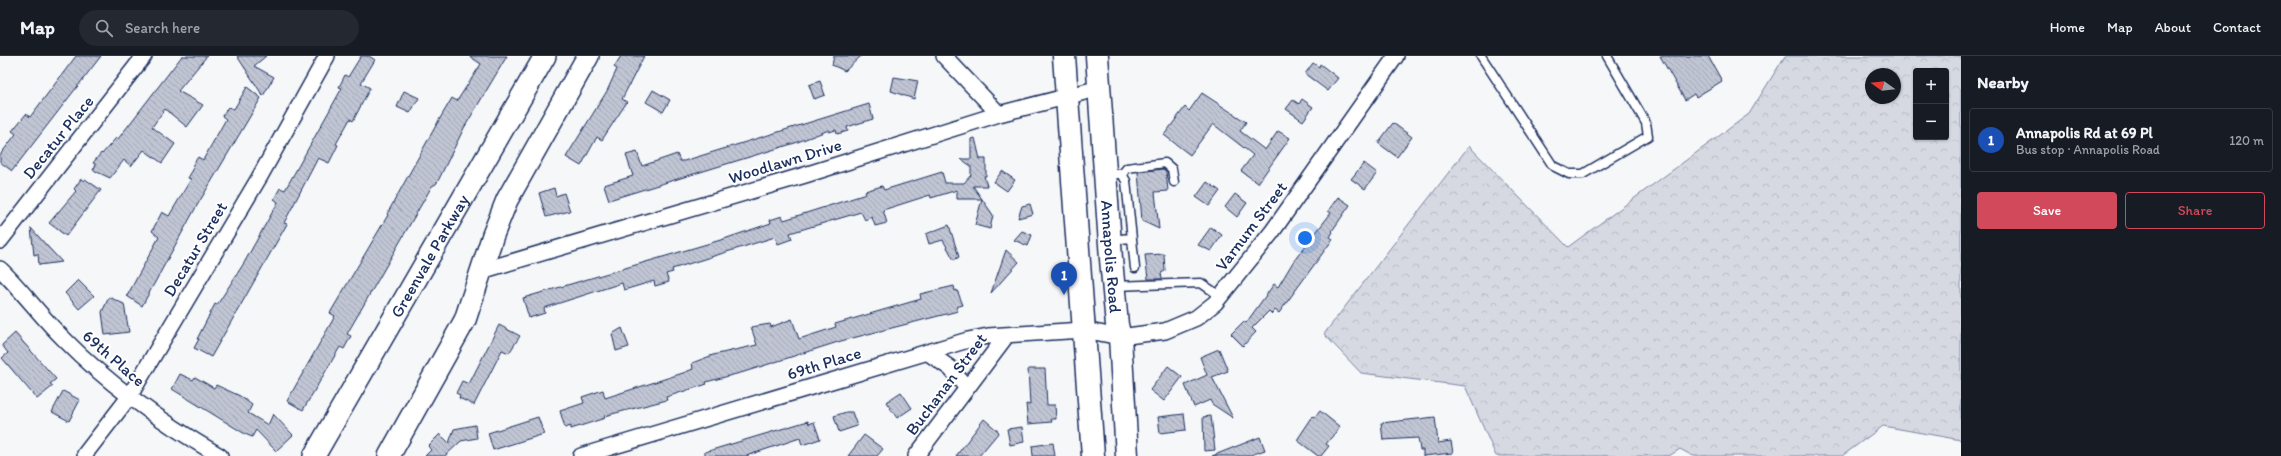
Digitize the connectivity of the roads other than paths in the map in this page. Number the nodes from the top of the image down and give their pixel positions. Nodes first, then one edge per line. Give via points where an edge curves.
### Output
1 (144, 56) edge
2 (327, 56) edge
3 (545, 56) edge
4 (588, 56) edge
5 (944, 56) edge
6 (1064, 56) edge
7 (1097, 56) edge
8 (1396, 56) edge
9 (1481, 56) edge
10 (1607, 56) edge
11 (1100, 88) junction
12 (1068, 95) junction
13 (999, 114) junction
14 (1113, 174) junction
15 (1174, 182) dead end
16 (1132, 238) junction
17 (0, 240) edge
18 (1110, 240) junction
19 (1134, 268) dead end
20 (0, 269) edge
21 (481, 271) junction
22 (1113, 286) junction
23 (1220, 296) junction
24 (1084, 330) junction
25 (1007, 335) junction
26 (1120, 337) junction
27 (927, 352) junction
28 (967, 388) junction
29 (129, 397) junction
30 (85, 454) dead end
31 (220, 456) edge
32 (314, 456) edge
33 (389, 456) edge
34 (581, 456) edge
35 (916, 456) edge
36 (1093, 456) edge
37 (1127, 456) edge

1 - 17 street, Decatur Place
2 - 29 street, Decatur Street via 259,178
3 - 32 street, Greenvale Parkway
4 - 21 street via 507,200
5 - 13 street
6 - 12 main road, Annapolis Road
7 - 11 main road, Annapolis Road
8 - 23 street, Varnum Street via 1272,232
9 - 10 lane via 1553,166 1569,174 1583,174 1648,136 1646,123
11 - 12 street, Woodlawn Drive
11 - 14 main road, Annapolis Road
12 - 13 street, Woodlawn Drive
12 - 24 main road, Annapolis Road
13 - 21 street, Woodlawn Drive via 805,175
14 - 15 lane via 1128,168 1165,163 1172,169
14 - 16 lane via 1126,181
14 - 18 main road, Annapolis Road
16 - 18 lane
16 - 19 lane
18 - 22 main road, Annapolis Road
20 - 29 street, 69th Place via 63,339
21 - 33 street via 472,303 456,339
22 - 23 lane via 1201,283
22 - 26 main road, Annapolis Road
23 - 26 street, Varnum Street via 1196,318 1179,326 1164,331
24 - 25 street, 69th Place
24 - 26 street, Varnum Street
24 - 36 main road, Annapolis Road
25 - 27 street, 69th Place via 968,340
25 - 28 street, Buchanan Street
26 - 37 main road, Annapolis Road
27 - 28 street via 950,368
27 - 34 street, 69th Place
28 - 35 street, Buchanan Street
29 - 30 street, Decatur Street
29 - 31 street, 69th Place

